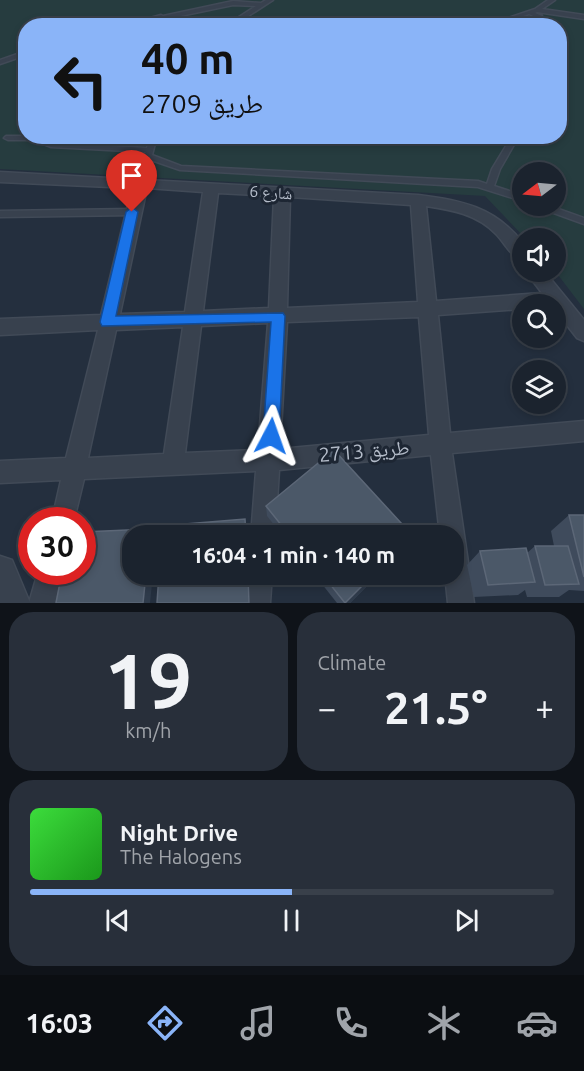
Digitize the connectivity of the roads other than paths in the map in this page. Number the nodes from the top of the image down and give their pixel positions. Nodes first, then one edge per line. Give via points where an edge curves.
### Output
1 (270, 0) edge
2 (552, 0) edge
3 (261, 5) junction
4 (534, 11) junction
5 (161, 17) joint
6 (584, 17) edge
7 (157, 18) edge
8 (241, 18) edge
9 (512, 18) edge
10 (540, 18) edge
11 (18, 56) edge
12 (0, 62) edge
13 (8, 138) dead end
14 (18, 138) edge
15 (49, 144) edge
16 (151, 144) edge
17 (511, 144) edge
18 (148, 153) junction
19 (0, 177) edge
20 (141, 183) junction
21 (490, 186) junction
22 (211, 188) junction
23 (282, 193) junction
24 (512, 194) edge
25 (418, 200) junction
26 (132, 212) junction
27 (0, 214) edge
28 (566, 214) edge
29 (584, 221) edge
30 (512, 243) edge
31 (543, 282) edge
32 (552, 294) edge
33 (512, 302) edge
34 (427, 309) junction
35 (566, 311) edge
36 (278, 316) junction
37 (193, 320) junction
38 (107, 322) junction
39 (0, 327) edge
40 (584, 333) edge
41 (584, 431) edge
42 (440, 444) junction
43 (270, 460) junction
44 (173, 465) junction
45 (74, 469) junction
46 (0, 472) edge
47 (66, 507) edge
48 (264, 525) edge
49 (451, 525) edge
50 (0, 572) edge
51 (47, 585) edge
52 (259, 585) edge
53 (458, 585) edge
54 (13, 603) edge
55 (42, 603) edge
56 (257, 603) edge
57 (460, 603) edge

1 - 3 lane
2 - 4 lane
3 - 5 lane via 233,3
3 - 8 lane
4 - 6 lane
4 - 9 lane
4 - 10 lane
5 - 7 lane
11 - 12 lane
13 - 14 lane
15 - 18 lane
16 - 18 lane
17 - 21 lane
18 - 20 lane
18 - 21 lane via 180,168
19 - 20 street, شارع 6
20 - 22 street, شارع 6
20 - 26 street
21 - 24 lane
22 - 23 street, شارع 6
22 - 37 street
23 - 25 street, شارع 6
23 - 36 street
25 - 30 street, شارع 6 via 473,208 494,222
25 - 34 street
26 - 27 lane
26 - 38 street
28 - 29 lane
31 - 32 street
33 - 34 street
34 - 36 street
34 - 42 street
35 - 40 street
36 - 37 street
36 - 43 street
37 - 38 street
37 - 44 street
38 - 39 street
38 - 45 street
41 - 42 street, طريق 2713
42 - 43 street, طريق 2713
42 - 49 street
43 - 44 street, طريق 2713
43 - 48 street
44 - 45 street, طريق 2713
45 - 46 street, طريق 2713
45 - 47 street
50 - 54 street
51 - 55 street
52 - 56 street
53 - 57 street

